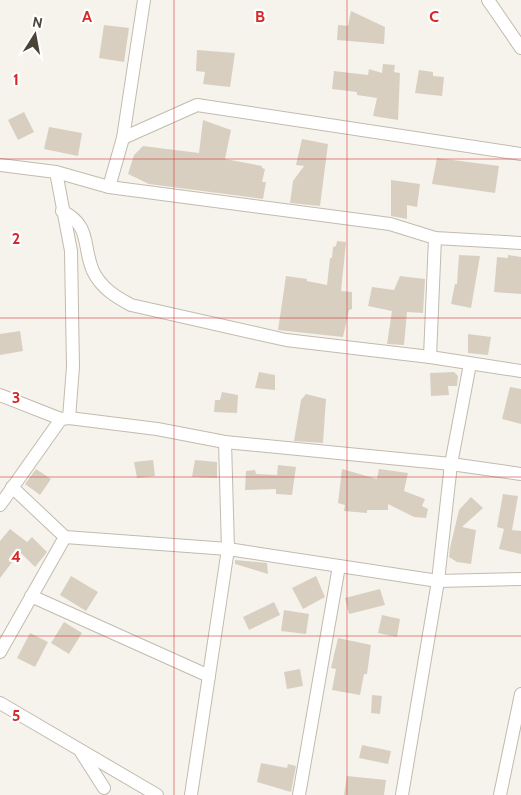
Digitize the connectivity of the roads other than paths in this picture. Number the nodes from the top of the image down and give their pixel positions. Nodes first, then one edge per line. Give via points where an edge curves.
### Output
1 (144, 0) edge
2 (488, 0) edge
3 (521, 48) edge
4 (123, 138) junction
5 (521, 154) edge
6 (0, 165) edge
7 (56, 172) junction
8 (109, 187) junction
9 (62, 211) junction
10 (435, 238) junction
11 (521, 243) edge
12 (71, 251) junction
13 (91, 264) junction
14 (430, 357) junction
15 (470, 364) junction
16 (521, 371) edge
17 (0, 395) edge
18 (65, 419) junction
19 (225, 442) junction
20 (451, 464) junction
21 (521, 474) edge
22 (12, 487) junction
23 (0, 504) edge
24 (65, 536) junction
25 (228, 550) junction
26 (339, 566) junction
27 (521, 579) edge
28 (438, 581) junction
29 (31, 596) junction
30 (0, 652) edge
31 (209, 676) junction
32 (521, 694) edge
33 (0, 703) edge
34 (78, 749) junction
35 (109, 767) junction
36 (103, 791) edge
37 (157, 795) edge
38 (191, 795) edge
39 (299, 795) edge
40 (402, 795) edge
41 (500, 795) edge

1 - 4 street
2 - 3 street
4 - 5 street via 197,105
4 - 8 street
6 - 7 street
7 - 8 street
7 - 9 street
8 - 10 street via 390,224
9 - 12 street
9 - 13 street via 81,224
10 - 11 street
10 - 14 street
12 - 13 street
12 - 18 street via 73,367
13 - 14 street via 103,286 131,305 286,340
14 - 15 street
15 - 16 street
15 - 20 street
17 - 18 street
18 - 19 street via 157,429
18 - 22 street
19 - 20 street
19 - 25 street
20 - 21 street
20 - 28 street
22 - 23 street
22 - 24 street
24 - 25 street
24 - 29 street
25 - 26 street
25 - 31 street
26 - 28 street
26 - 39 street
27 - 28 street
28 - 40 street
29 - 30 street
29 - 31 street
31 - 38 street
32 - 41 street
33 - 34 street
34 - 35 street
34 - 36 street
35 - 36 street
35 - 37 street

